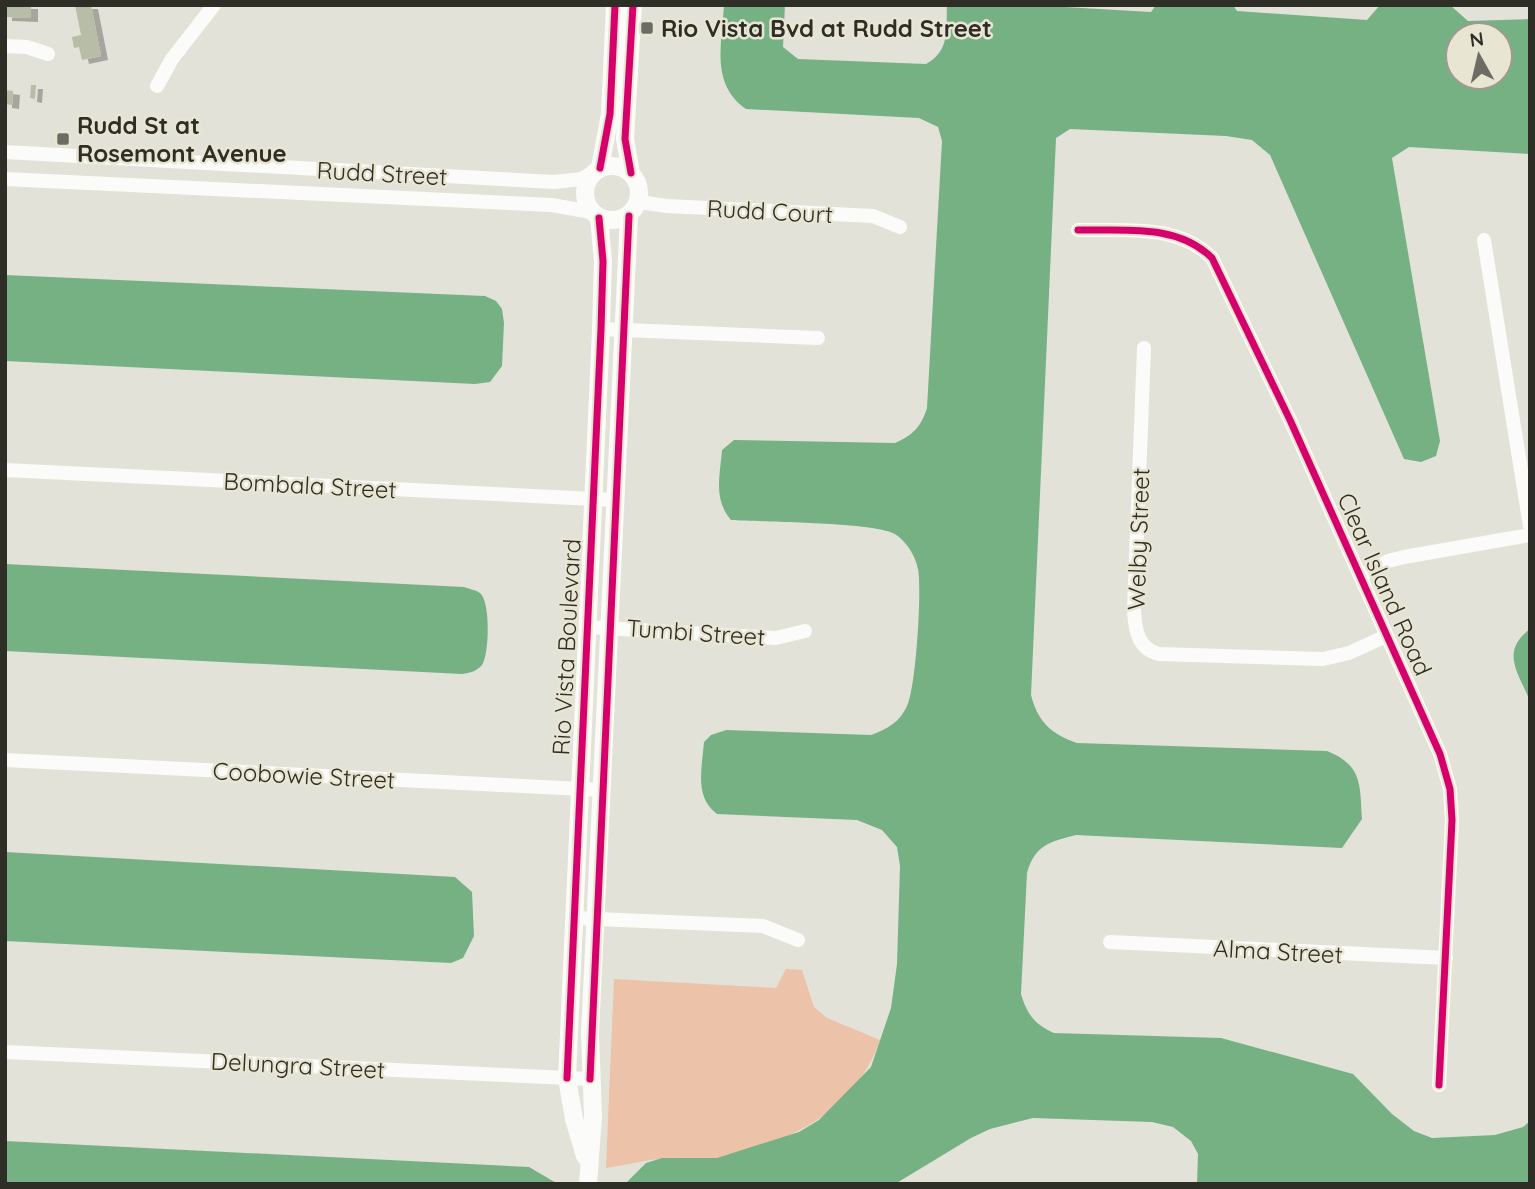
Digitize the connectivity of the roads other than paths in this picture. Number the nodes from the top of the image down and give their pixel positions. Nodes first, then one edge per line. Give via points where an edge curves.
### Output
1 (214, 5) edge
2 (615, 5) edge
3 (634, 5) edge
4 (5, 46) edge
5 (48, 54) dead end
6 (157, 86) dead end
7 (5, 152) edge
8 (135, 159) junction
9 (296, 169) junction
10 (595, 171) junction
11 (631, 173) junction
12 (5, 179) edge
13 (134, 184) junction
14 (295, 192) junction
15 (634, 209) junction
16 (595, 215) junction
17 (900, 227) dead end
18 (1078, 230) dead end
19 (1484, 240) dead end
20 (601, 329) junction
21 (624, 330) junction
22 (818, 338) dead end
23 (1144, 348) dead end
24 (5, 470) edge
25 (593, 500) junction
26 (615, 500) junction
27 (1530, 526) edge
28 (1530, 535) edge
29 (1361, 576) junction
30 (587, 627) junction
31 (609, 627) junction
32 (805, 631) dead end
33 (1387, 636) junction
34 (5, 760) edge
35 (579, 790) junction
36 (602, 790) junction
37 (573, 918) junction
38 (596, 918) junction
39 (798, 940) dead end
40 (1110, 943) dead end
41 (1446, 958) junction
42 (5, 1052) edge
43 (567, 1078) junction
44 (590, 1079) junction
45 (1439, 1085) dead end
46 (588, 1175) edge

1 - 6 street
2 - 10 street via 610,114
3 - 11 street via 625,139
4 - 5 street
7 - 8 street, Rudd Street
8 - 9 street, Rudd Street
8 - 13 street
9 - 10 street, Rudd Street via 554,182 581,179
9 - 14 street
10 - 11 street via 611,166
10 - 16 street via 584,193
11 - 15 street via 638,184
12 - 13 street, Rudd Street
13 - 14 street, Rudd Street
14 - 16 street, Rudd Street via 563,206
15 - 16 street via 608,220
15 - 17 street, Rudd Court via 667,206 873,216
15 - 21 street, Rio Vista Boulevard
16 - 20 street, Rio Vista Boulevard via 603,261
18 - 29 street, Clear Island Road via 1177,236 1212,258
19 - 27 street
20 - 21 street
20 - 25 street, Rio Vista Boulevard
21 - 22 street
21 - 26 street, Rio Vista Boulevard
23 - 33 street, Welby Street via 1134,610 1137,635 1146,648 1159,654 1296,660 1342,655
24 - 25 street, Bombala Street
25 - 26 street, Bombala Street
25 - 30 street, Rio Vista Boulevard
26 - 31 street, Rio Vista Boulevard
28 - 29 street via 1396,559
29 - 33 street, Clear Island Road
30 - 31 street, Tumbi Street
30 - 35 street, Rio Vista Boulevard
31 - 32 street, Tumbi Street via 776,638
31 - 36 street, Rio Vista Boulevard
33 - 41 street, Clear Island Road via 1440,754 1450,789
34 - 35 street, Coobowie Street
35 - 36 street, Coobowie Street
35 - 37 street, Rio Vista Boulevard
36 - 38 street, Rio Vista Boulevard
37 - 38 street
37 - 43 street, Rio Vista Boulevard
38 - 39 street via 763,926
38 - 44 street, Rio Vista Boulevard
40 - 41 street, Alma Street
41 - 45 street, Clear Island Road
42 - 43 street, Delungra Street
43 - 44 street, Delungra Street
43 - 46 street, Rio Vista Boulevard
44 - 46 street, Rio Vista Boulevard via 593,1116

